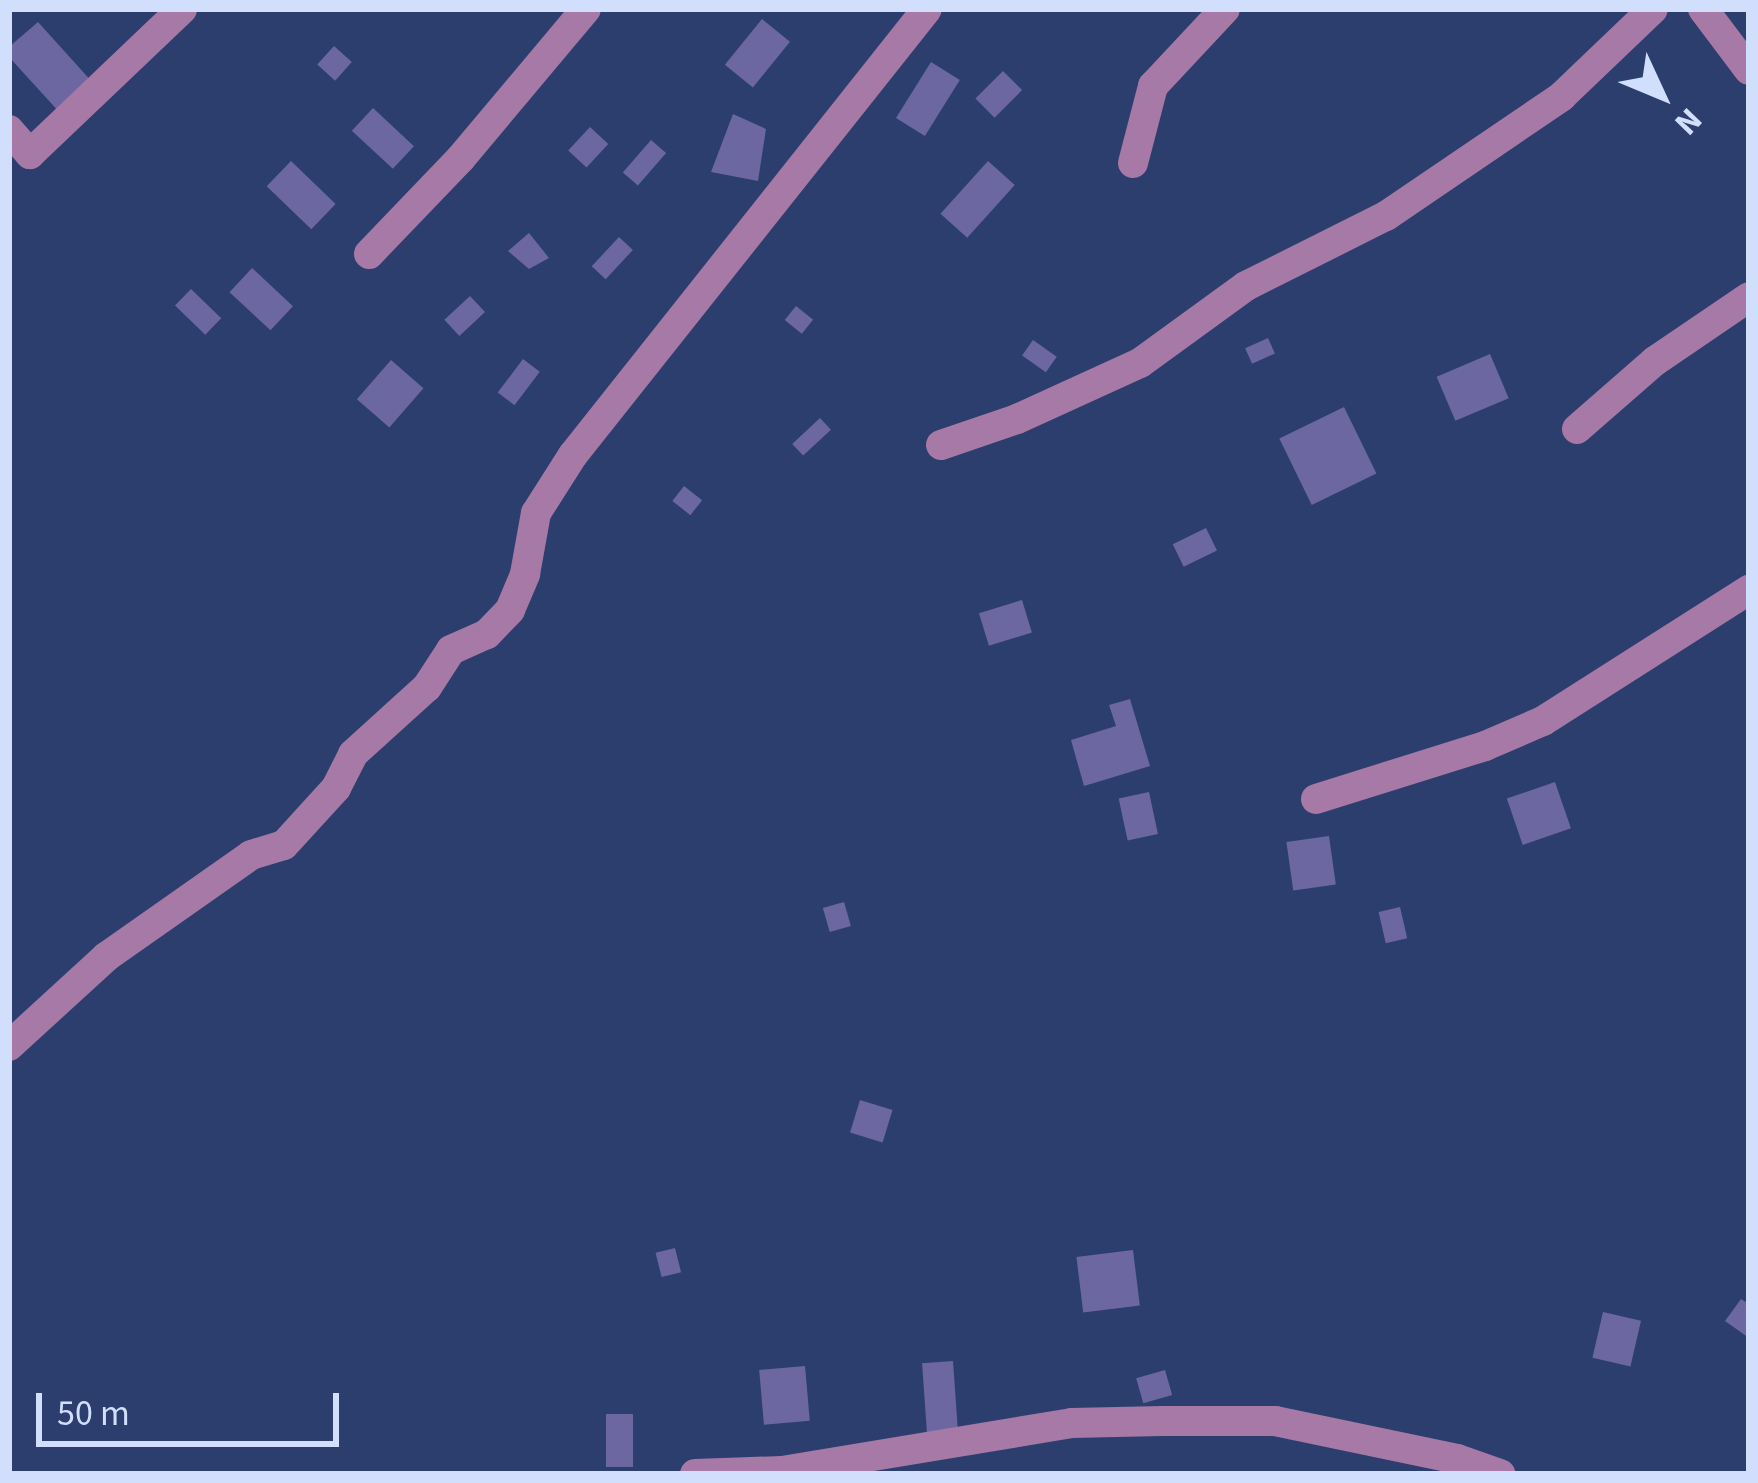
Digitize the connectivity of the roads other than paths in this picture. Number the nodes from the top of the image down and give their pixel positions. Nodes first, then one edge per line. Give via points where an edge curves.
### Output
1 (182, 9) edge
2 (586, 9) edge
3 (927, 9) edge
4 (1225, 9) edge
5 (1653, 9) edge
6 (1703, 9) edge
7 (1749, 70) edge
8 (9, 130) edge
9 (1133, 163) dead end
10 (368, 254) dead end
11 (1749, 297) edge
12 (1577, 428) dead end
13 (941, 445) dead end
14 (1749, 590) edge
15 (1316, 799) dead end
16 (9, 1046) edge
17 (695, 1474) edge
18 (1500, 1474) edge

1 - 8 street via 30,154
2 - 10 street
3 - 16 street via 573,455 536,513 510,610 469,646 451,650 427,687 352,754 336,788 284,845 251,855 106,957
4 - 9 street via 1154,86
5 - 13 street via 1561,97 1386,216 1246,286 1140,363
6 - 7 street
11 - 12 street via 1655,361
14 - 15 street via 1543,721
17 - 18 street via 782,1471 1072,1423 1162,1421 1275,1421

